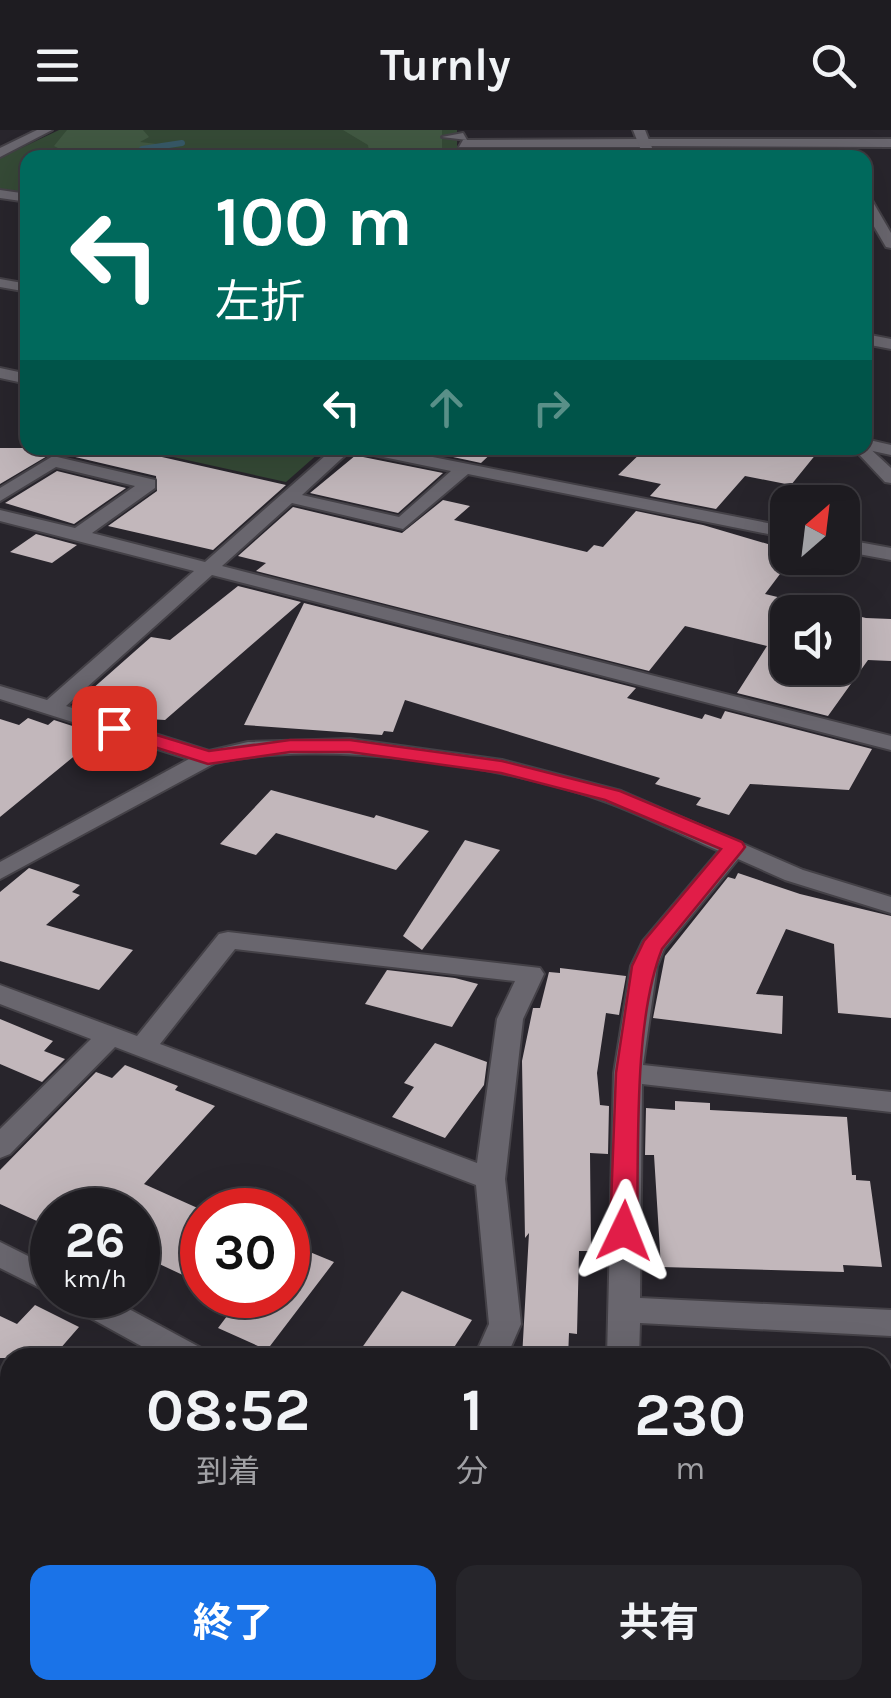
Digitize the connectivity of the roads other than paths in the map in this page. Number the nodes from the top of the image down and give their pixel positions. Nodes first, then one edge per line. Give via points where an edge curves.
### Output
1 (43, 130) edge
2 (448, 137) dead end
3 (641, 137) edge
4 (463, 142) edge
5 (891, 142) edge
6 (0, 153) edge
7 (872, 206) edge
8 (891, 244) edge
9 (336, 455) edge
10 (399, 455) edge
11 (872, 455) edge
12 (464, 468) junction
13 (891, 478) edge
14 (0, 496) edge
15 (289, 497) junction
16 (0, 514) edge
17 (770, 530) edge
18 (80, 534) junction
19 (860, 548) edge
20 (891, 554) edge
21 (208, 569) junction
22 (0, 692) edge
23 (52, 708) junction
24 (891, 743) edge
25 (208, 758) junction
26 (734, 847) junction
27 (1, 870) edge
28 (891, 905) edge
29 (0, 994) edge
30 (110, 1036) junction
31 (144, 1046) junction
32 (628, 1073) junction
33 (891, 1102) edge
34 (0, 1147) edge
35 (490, 1179) junction
36 (0, 1254) edge
37 (30, 1270) edge
38 (621, 1310) junction
39 (118, 1318) edge
40 (891, 1323) edge
41 (174, 1348) edge
42 (494, 1348) edge
43 (623, 1348) edge

1 - 6 street
2 - 4 street
3 - 4 street
3 - 5 street
7 - 8 street
9 - 15 street
10 - 12 street
11 - 13 street
12 - 15 street via 403,524
12 - 17 street
14 - 18 street via 52,462 149,484
15 - 21 street
16 - 18 street
18 - 21 street
19 - 20 street
21 - 23 street
21 - 24 street
22 - 23 street
23 - 25 street
25 - 26 street via 262,748 350,746 502,767 613,796
25 - 27 street
26 - 28 street via 794,876
26 - 32 street via 652,947
29 - 30 street
30 - 31 street
30 - 34 street
31 - 35 street
31 - 35 street via 228,940 531,974 510,1019
32 - 33 street
32 - 38 street
35 - 42 street via 505,1324
36 - 37 street
38 - 40 street
38 - 43 street
39 - 41 street

